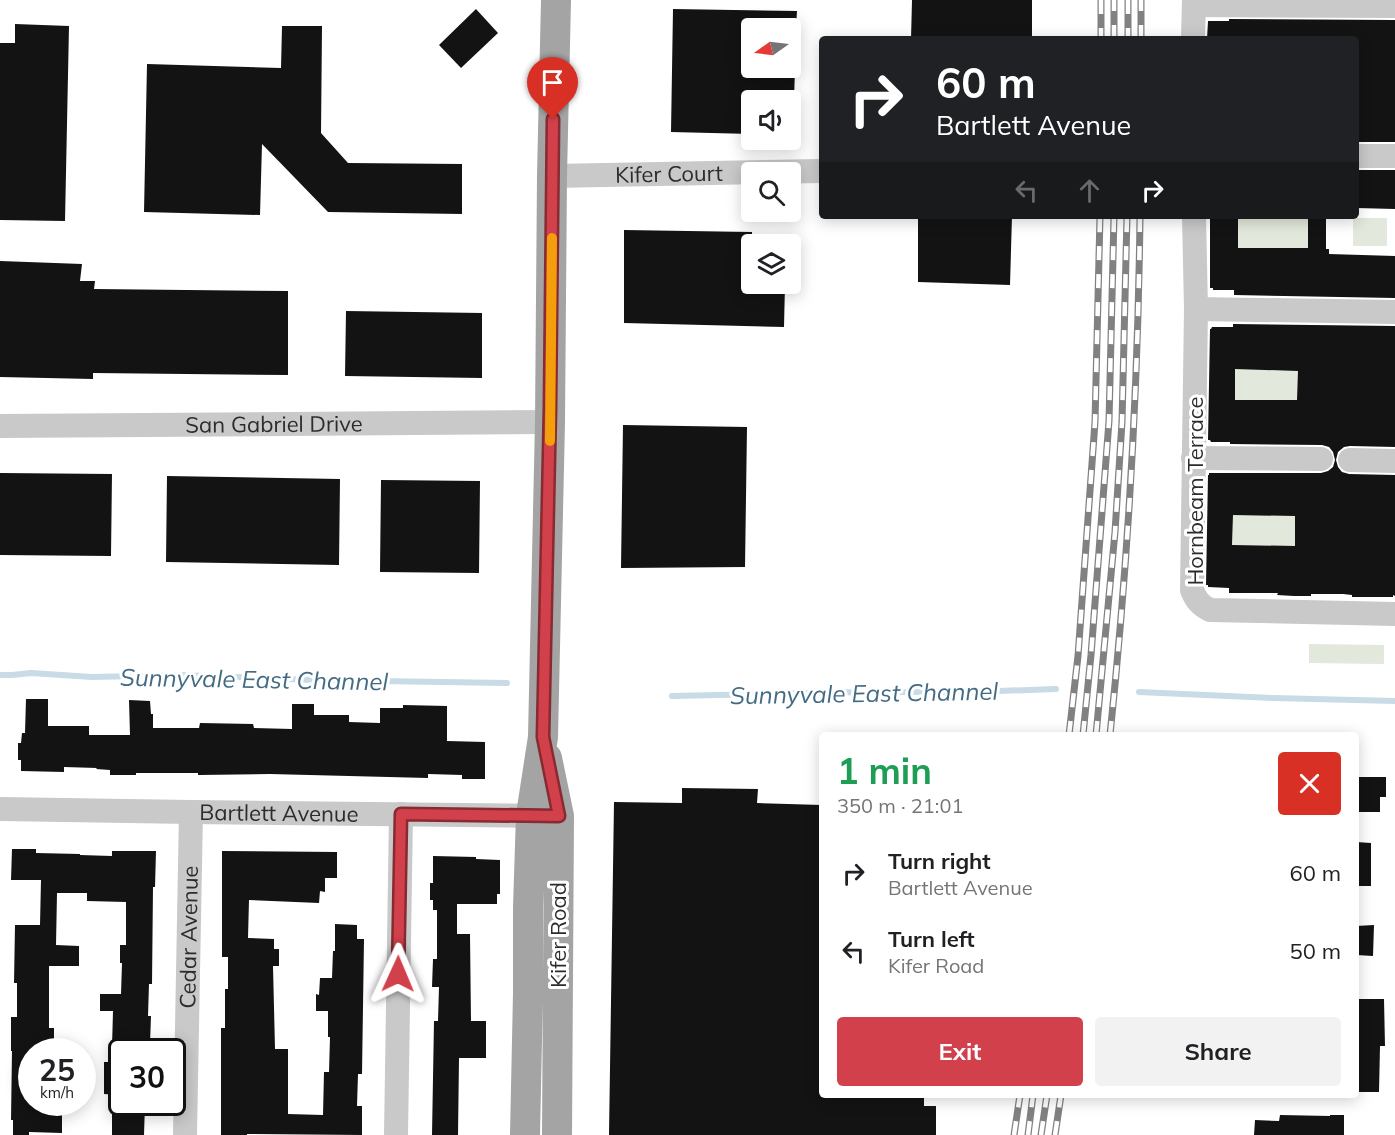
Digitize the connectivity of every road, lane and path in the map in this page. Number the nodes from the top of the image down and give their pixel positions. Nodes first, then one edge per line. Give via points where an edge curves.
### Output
1 (555, 0) edge
2 (1194, 3) edge
3 (1395, 6) edge
4 (1193, 36) edge
5 (1359, 156) edge
6 (1395, 156) edge
7 (819, 171) edge
8 (552, 176) junction
9 (1194, 219) edge
10 (1196, 309) junction
11 (1395, 312) edge
12 (550, 422) junction
13 (0, 426) edge
14 (1193, 458) junction
15 (1321, 459) dead end
16 (1350, 460) dead end
17 (1395, 461) edge
18 (1395, 614) edge
19 (0, 809) edge
20 (190, 813) junction
21 (401, 814) junction
22 (545, 816) junction
23 (185, 1135) edge
24 (396, 1135) edge
25 (525, 1135) edge
26 (557, 1135) edge

1 - 8 main road, Kifer Road
2 - 3 street
2 - 4 street
5 - 6 street
7 - 8 street, Kifer Court
8 - 12 main road, Kifer Road
9 - 10 street, Hornbeam Terrace
10 - 11 street
10 - 14 street, Hornbeam Terrace
12 - 13 street, San Gabriel Drive
12 - 22 main road, Kifer Road via 543,737
14 - 15 street
14 - 18 street, Hornbeam Terrace via 1192,590 1201,606 1210,610
16 - 17 street
19 - 20 street, Bartlett Avenue
20 - 21 street, Bartlett Avenue
20 - 23 street, Cedar Avenue
21 - 22 street, Bartlett Avenue
21 - 24 street
22 - 25 main road, Kifer Road via 528,907
22 - 26 main road, Kifer Road

